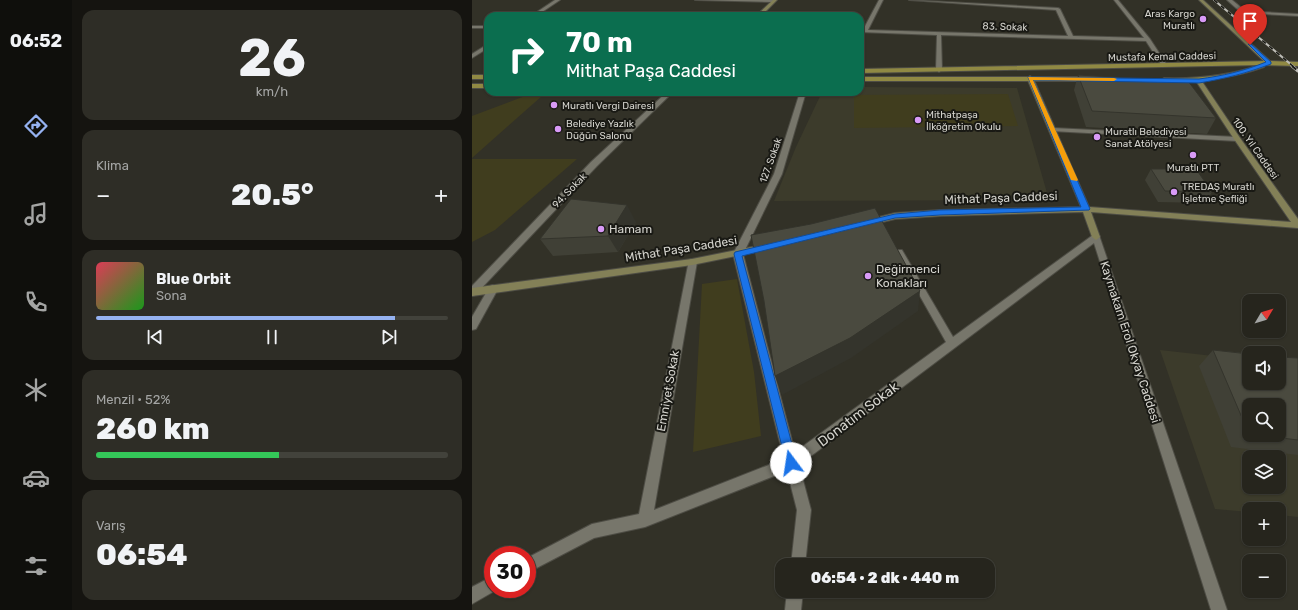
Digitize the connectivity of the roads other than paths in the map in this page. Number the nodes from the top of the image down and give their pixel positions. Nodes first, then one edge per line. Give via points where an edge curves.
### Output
1 (558, 0) edge
2 (697, 0) edge
3 (881, 0) edge
4 (912, 0) edge
5 (1007, 0) edge
6 (1116, 0) edge
7 (1201, 0) edge
8 (1229, 0) edge
9 (774, 1) edge
10 (1009, 5) junction
11 (539, 12) edge
12 (762, 12) edge
13 (1263, 13) dead end
14 (1248, 15) dead end
15 (1298, 15) edge
16 (472, 26) edge
17 (484, 26) edge
18 (864, 28) edge
19 (864, 31) edge
20 (939, 33) junction
21 (1071, 37) junction
22 (1148, 40) junction
23 (484, 48) edge
24 (472, 56) edge
25 (1269, 63) junction
26 (1298, 64) edge
27 (1164, 65) junction
28 (1203, 65) junction
29 (939, 70) junction
30 (864, 71) edge
31 (472, 77) edge
32 (484, 77) edge
33 (1030, 78) junction
34 (1218, 78) junction
35 (864, 79) edge
36 (1098, 79) edge
37 (1159, 80) edge
38 (1182, 80) junction
39 (1199, 81) junction
40 (472, 86) edge
41 (484, 86) edge
42 (666, 96) edge
43 (802, 96) edge
44 (1054, 130) junction
45 (1237, 139) junction
46 (1086, 209) junction
47 (858, 225) edge
48 (1298, 225) edge
49 (1096, 237) junction
50 (775, 245) edge
51 (895, 246) edge
52 (738, 254) junction
53 (692, 262) junction
54 (493, 289) junction
55 (472, 292) edge
56 (472, 326) edge
57 (952, 344) junction
58 (791, 463) junction
59 (645, 520) junction
60 (799, 558) edge
61 (536, 561) edge
62 (484, 589) edge
63 (472, 596) edge
64 (794, 598) edge
65 (793, 610) edge
66 (1219, 610) edge

1 - 11 street
2 - 9 street
3 - 18 street
4 - 10 street
5 - 10 street
6 - 22 street
7 - 25 street
8 - 14 street
9 - 12 street
10 - 21 street via 1058,9
13 - 15 street
16 - 17 street
19 - 20 street, 83. Sokak
20 - 21 street, 83. Sokak
20 - 29 street
21 - 22 street, 83. Sokak
22 - 27 street
23 - 24 street
25 - 26 main road
25 - 28 main road, Mustafa Kemal Caddesi
25 - 34 main road, Mustafa Kemal Caddesi via 1250,71
27 - 28 main road, Mustafa Kemal Caddesi
27 - 29 main road, Mustafa Kemal Caddesi
27 - 38 main road
28 - 34 main road via 1213,71
29 - 30 main road, Mustafa Kemal Caddesi
31 - 32 main road
33 - 35 main road
33 - 36 main road
33 - 44 street, Kaymakam Erol Okyay Caddesi
34 - 39 main road, Mustafa Kemal Caddesi
37 - 38 main road, Mustafa Kemal Caddesi
38 - 39 main road, Mustafa Kemal Caddesi
39 - 45 street, 100. Yıl Caddesi
40 - 41 main road
42 - 55 street, 94. Sokak via 594,164
43 - 52 street, 127. Sokak via 778,174
44 - 45 street
44 - 46 street, Kaymakam Erol Okyay Caddesi
45 - 48 street, 100. Yıl Caddesi
46 - 47 street, Mithat Paşa Caddesi via 895,216 882,223
46 - 48 street, Mithat Paşa Caddesi
46 - 49 street, Kaymakam Erol Okyay Caddesi
49 - 57 street, Donatım Sokak
49 - 66 street, Kaymakam Erol Okyay Caddesi
50 - 52 street, Mithat Paşa Caddesi
51 - 57 street
52 - 53 street, Mithat Paşa Caddesi
52 - 58 street
53 - 54 street, Mithat Paşa Caddesi
53 - 59 street, Emniyet Sokak
54 - 55 street, Mithat Paşa Caddesi
54 - 56 street
57 - 58 street, Donatım Sokak
58 - 59 street, Donatım Sokak
58 - 60 street via 804,510
59 - 61 street, Donatım Sokak via 592,531
62 - 63 street
64 - 65 street

